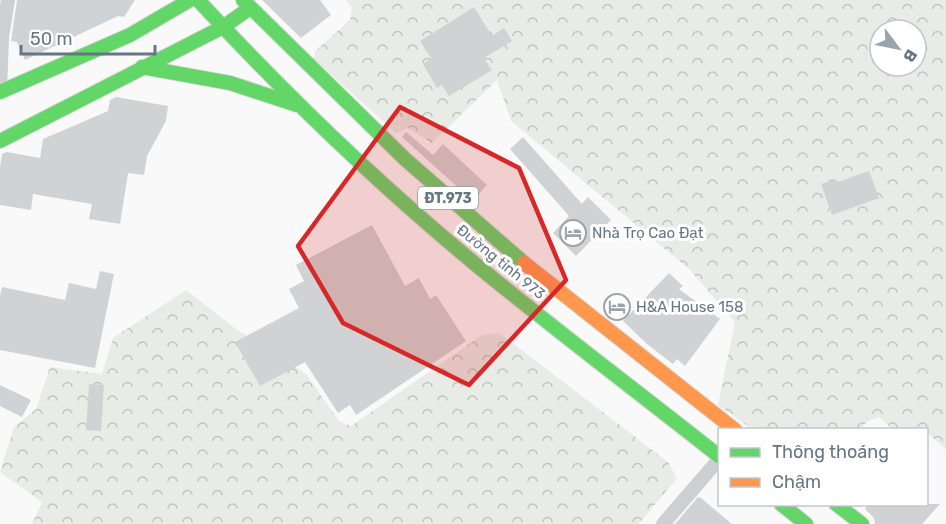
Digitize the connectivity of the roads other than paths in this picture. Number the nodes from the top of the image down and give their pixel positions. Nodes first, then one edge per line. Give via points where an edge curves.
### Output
1 (8, 0) edge
2 (190, 0) edge
3 (198, 0) edge
4 (247, 4) edge
5 (223, 27) junction
6 (142, 67) junction
7 (0, 92) edge
8 (302, 106) junction
9 (0, 141) edge
10 (730, 426) edge
11 (718, 456) edge
12 (718, 459) edge
13 (784, 506) edge
14 (839, 506) edge
15 (663, 524) edge
16 (806, 524) edge
17 (862, 524) edge

1 - 7 street
2 - 7 main road via 130,34
3 - 5 main road, Đường tỉnh 973 / ĐT.973
4 - 5 main road, ĐT.973
4 - 10 main road, Đường tỉnh 973 / ĐT.973 via 472,219
5 - 6 main road, ĐT.973
5 - 8 main road, Đường tỉnh 973 / ĐT.973
6 - 8 main road, ĐT.973 via 230,83
6 - 9 main road, ĐT.973
8 - 11 main road, Đường tỉnh 973 / ĐT.973 via 474,263
12 - 15 street
13 - 16 main road
14 - 17 main road

